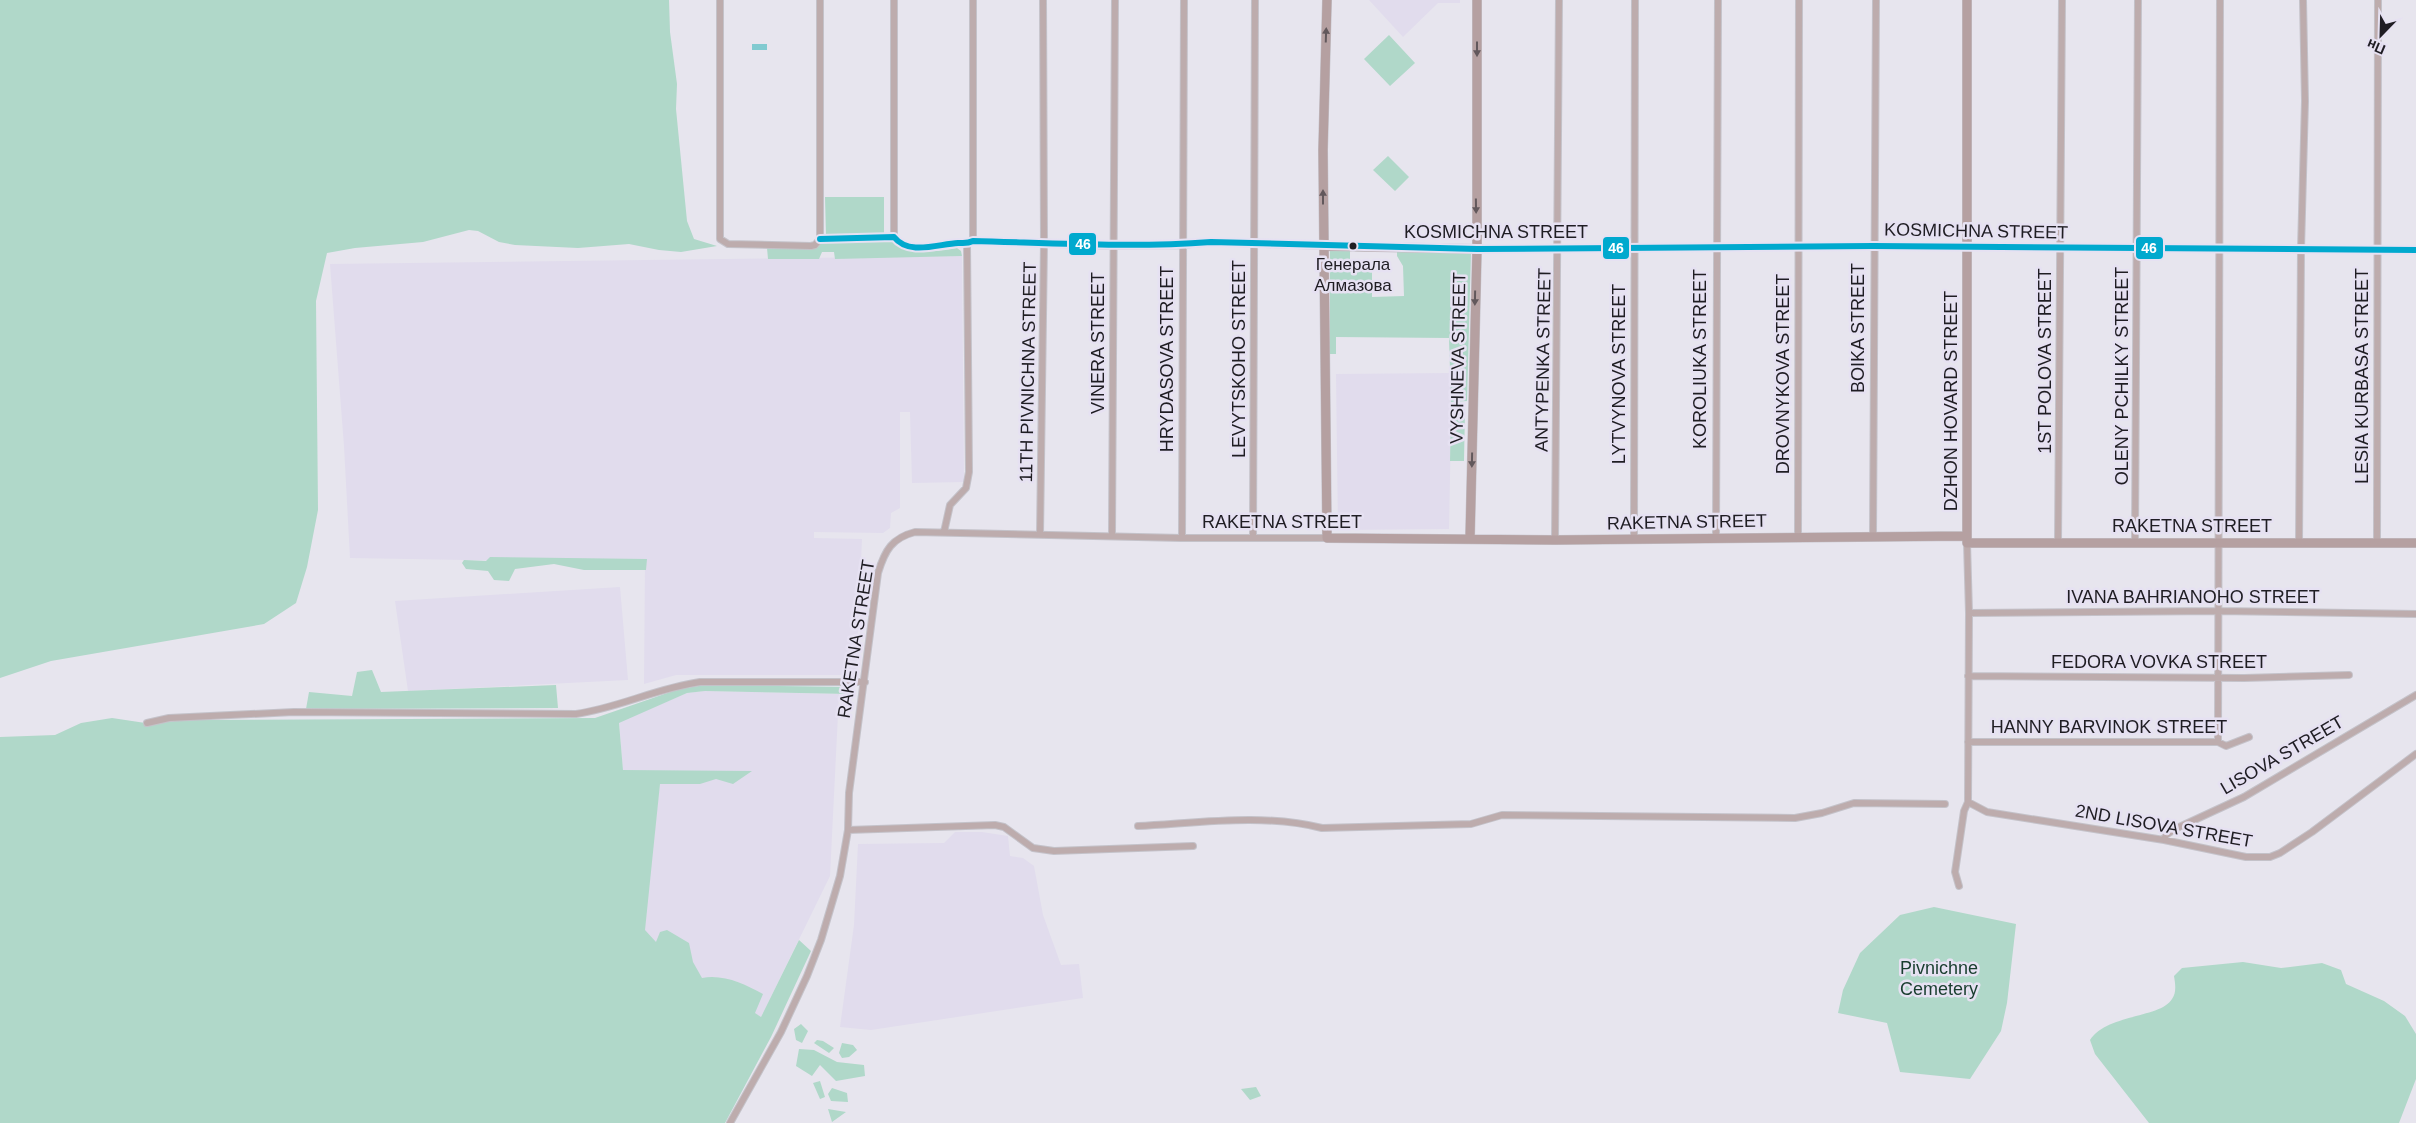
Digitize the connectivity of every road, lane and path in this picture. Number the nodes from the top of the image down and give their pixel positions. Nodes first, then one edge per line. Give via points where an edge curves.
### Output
1 (720, 0) edge
2 (820, 0) edge
3 (894, 0) edge
4 (973, 0) edge
5 (1043, 0) edge
6 (1115, 0) edge
7 (1184, 0) edge
8 (1255, 0) edge
9 (1327, 0) edge
10 (1478, 0) edge
11 (1559, 0) edge
12 (1635, 0) edge
13 (1718, 0) edge
14 (1799, 0) edge
15 (1876, 0) edge
16 (1967, 0) edge
17 (2062, 0) edge
18 (2138, 0) edge
19 (2220, 0) edge
20 (2303, 0) edge
21 (2378, 0) edge
22 (894, 237) junction
23 (820, 240) junction
24 (970, 243) junction
25 (1044, 243) junction
26 (1254, 243) junction
27 (1182, 245) junction
28 (1113, 246) junction
29 (1324, 246) junction
30 (1873, 246) junction
31 (1559, 248) junction
32 (1635, 248) junction
33 (1715, 248) junction
34 (1798, 248) junction
35 (1968, 248) junction
36 (2138, 248) junction
37 (1477, 249) junction
38 (2060, 249) junction
39 (2301, 249) junction
40 (2219, 250) junction
41 (2377, 250) junction
42 (2416, 250) edge
43 (944, 532) junction
44 (1040, 535) junction
45 (1112, 536) junction
46 (1716, 537) junction
47 (1798, 537) junction
48 (1873, 537) junction
49 (1182, 538) junction
50 (1253, 538) junction
51 (1327, 538) junction
52 (1470, 538) junction
53 (1634, 538) junction
54 (1555, 540) junction
55 (1967, 540) junction
56 (2377, 541) junction
57 (2058, 543) junction
58 (2135, 543) junction
59 (2218, 543) junction
60 (2299, 543) junction
61 (2416, 543) edge
62 (2218, 611) junction
63 (1970, 613) junction
64 (2416, 614) edge
65 (2350, 675) dead end
66 (1968, 676) junction
67 (2218, 678) junction
68 (865, 682) junction
69 (2416, 695) edge
70 (147, 723) dead end
71 (2249, 737) dead end
72 (1968, 742) junction
73 (2218, 742) junction
74 (2416, 754) edge
75 (1968, 802) junction
76 (1945, 804) dead end
77 (1138, 826) dead end
78 (848, 830) junction
79 (2164, 840) junction
80 (1193, 846) dead end
81 (1959, 886) dead end
82 (730, 1123) edge

1 - 23 street, KOSMICHNA STREET via 719,236 722,242 811,246
2 - 23 street
3 - 22 street
4 - 24 street
5 - 25 street, 11TH PIVNICHNA STREET
6 - 28 street, VINERA STREET
7 - 27 street, HRYDASOVA STREET
8 - 26 street, LEVYTSKOHO STREET
29 -> 9 street
10 -> 37 street, VYSHNEVA STREET
11 - 31 street, ANTYPENKA STREET
12 - 32 street, LYTVYNOVA STREET
13 - 33 street, KOROLIUKA STREET
14 - 34 street, DROVNYKOVA STREET
15 - 30 street, BOIKA STREET
16 - 35 street, DZHON HOVARD STREET
17 - 38 street, 1ST POLOVA STREET
18 - 36 street, OLENY PCHILKY STREET
19 - 40 street
20 - 39 street via 2305,101
21 - 41 street, LESIA KURBASA STREET
22 - 23 street, KOSMICHNA STREET
22 - 24 street, KOSMICHNA STREET via 897,242 918,248
24 - 25 street, KOSMICHNA STREET
24 - 43 street via 969,472 966,488 948,509
25 - 28 street, KOSMICHNA STREET
25 - 44 street, 11TH PIVNICHNA STREET
26 - 27 street, KOSMICHNA STREET
26 - 29 street, KOSMICHNA STREET
26 - 50 street, LEVYTSKOHO STREET
27 - 28 street, KOSMICHNA STREET
27 - 49 street, HRYDASOVA STREET
28 - 45 street, VINERA STREET
29 - 37 street, KOSMICHNA STREET
29 - 51 street
30 - 34 street, KOSMICHNA STREET
30 - 35 street, KOSMICHNA STREET
30 - 48 street, BOIKA STREET
31 - 32 street, KOSMICHNA STREET
31 - 37 street, KOSMICHNA STREET
31 - 54 street, ANTYPENKA STREET
32 - 33 street, KOSMICHNA STREET
32 - 53 street, LYTVYNOVA STREET
33 - 34 street, KOSMICHNA STREET
33 - 46 street, KOROLIUKA STREET
34 - 47 street, DROVNYKOVA STREET
35 - 38 street, KOSMICHNA STREET
35 - 55 street, DZHON HOVARD STREET
36 - 38 street, KOSMICHNA STREET
36 - 40 street, KOSMICHNA STREET
36 - 58 street, OLENY PCHILKY STREET
37 -> 52 street, VYSHNEVA STREET
38 - 57 street, 1ST POLOVA STREET
39 - 40 street, KOSMICHNA STREET
39 - 41 street, KOSMICHNA STREET
39 - 60 street
40 - 59 street
41 - 42 street, KOSMICHNA STREET
41 - 56 street, LESIA KURBASA STREET
43 - 44 street, RAKETNA STREET
43 - 68 street, RAKETNA STREET via 904,535 890,544 886,551 878,573
44 - 45 street, RAKETNA STREET
45 - 49 street, RAKETNA STREET
46 - 47 street, RAKETNA STREET
46 - 53 street, RAKETNA STREET
47 - 48 street, RAKETNA STREET
48 - 55 street, RAKETNA STREET
49 - 50 street, RAKETNA STREET
50 - 51 street, RAKETNA STREET
51 - 52 street, RAKETNA STREET
52 - 54 street, RAKETNA STREET
53 - 54 street, RAKETNA STREET
55 - 57 street, RAKETNA STREET
55 - 63 street, DZHON HOVARD STREET
56 - 60 street, RAKETNA STREET
56 - 61 street, RAKETNA STREET
57 - 58 street, RAKETNA STREET
58 - 59 street, RAKETNA STREET
59 - 60 street, RAKETNA STREET
59 - 62 street
62 - 63 street, IVANA BAHRIANOHO STREET
62 - 64 street, IVANA BAHRIANOHO STREET
62 - 67 street
63 - 66 street, DZHON HOVARD STREET
65 - 67 street, FEDORA VOVKA STREET
66 - 67 street, FEDORA VOVKA STREET
66 - 72 street, DZHON HOVARD STREET
67 - 73 street
68 - 70 street via 700,682 576,714 294,712 169,718
68 - 78 street, RAKETNA STREET via 849,793
69 - 79 street, LISOVA STREET via 2244,797 2175,829
71 - 73 street, HANNY BARVINOK STREET via 2229,746
72 - 73 street, HANNY BARVINOK STREET
72 - 75 street, DZHON HOVARD STREET
74 - 79 street, 2ND LISOVA STREET via 2275,856 2246,857
75 - 79 street, 2ND LISOVA STREET via 1988,812
75 - 81 street, DZHON HOVARD STREET via 1955,872
76 - 77 street via 1854,803 1795,818 1502,815 1471,824 1322,828 1268,820
78 - 80 street via 995,825 1004,827 1033,848 1054,851
78 - 82 street, RAKETNA STREET via 840,876 816,953 780,1032

